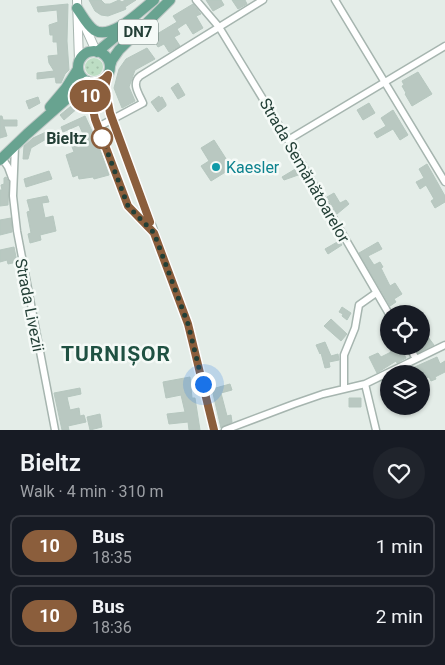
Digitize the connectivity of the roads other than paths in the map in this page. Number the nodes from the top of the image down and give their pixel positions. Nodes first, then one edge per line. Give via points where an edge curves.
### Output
1 (154, 0) edge
2 (160, 0) edge
3 (170, 0) edge
4 (196, 0) edge
5 (263, 0) edge
6 (335, 0) edge
7 (77, 4) edge
8 (219, 27) junction
9 (445, 46) edge
10 (97, 52) junction
11 (79, 65) junction
12 (109, 71) junction
13 (87, 81) junction
14 (385, 82) junction
15 (112, 120) junction
16 (98, 127) junction
17 (27, 134) junction
18 (288, 140) junction
19 (15, 146) junction
20 (1, 159) edge
21 (13, 179) junction
22 (445, 182) edge
23 (154, 233) junction
24 (376, 294) junction
25 (383, 305) edge
26 (445, 345) edge
27 (414, 355) edge
28 (416, 359) junction
29 (365, 384) junction
30 (344, 389) junction
31 (55, 430) edge
32 (214, 430) edge
33 (225, 430) edge
34 (376, 430) edge

1 - 7 main road via 106,33 92,28
2 - 10 main road, DN7
3 - 12 main road, DN7 via 119,50
4 - 8 street, Strada Semănătoarelor
5 - 8 street
6 - 14 street
7 - 10 street
7 - 11 street
8 - 15 street via 136,79 143,103
8 - 18 street, Strada Semănătoarelor
9 - 14 street
10 - 11 main road, DN7 via 86,54
10 - 12 main road, DN7 via 106,57
11 - 13 main road via 80,75
11 - 17 main road, DN7 via 60,95
12 - 13 main road, DN7 via 100,82
12 - 15 street via 105,87
13 - 16 street
13 - 17 main road, DN7
14 - 18 street
14 - 22 street
15 - 16 street
15 - 23 street
16 - 23 street via 128,206
17 - 19 main road, DN7
18 - 24 street, Strada Semănătoarelor
19 - 20 main road, DN7
19 - 21 street, Strada Livezii
20 - 21 street, Strada Livezii
21 - 31 street, Strada Livezii via 20,251
23 - 32 street via 188,324
24 - 25 street, Strada Semănătoarelor
24 - 30 street via 359,304 355,328 344,355
26 - 28 street
27 - 28 street
28 - 29 street
29 - 30 street
29 - 34 street
30 - 33 street

